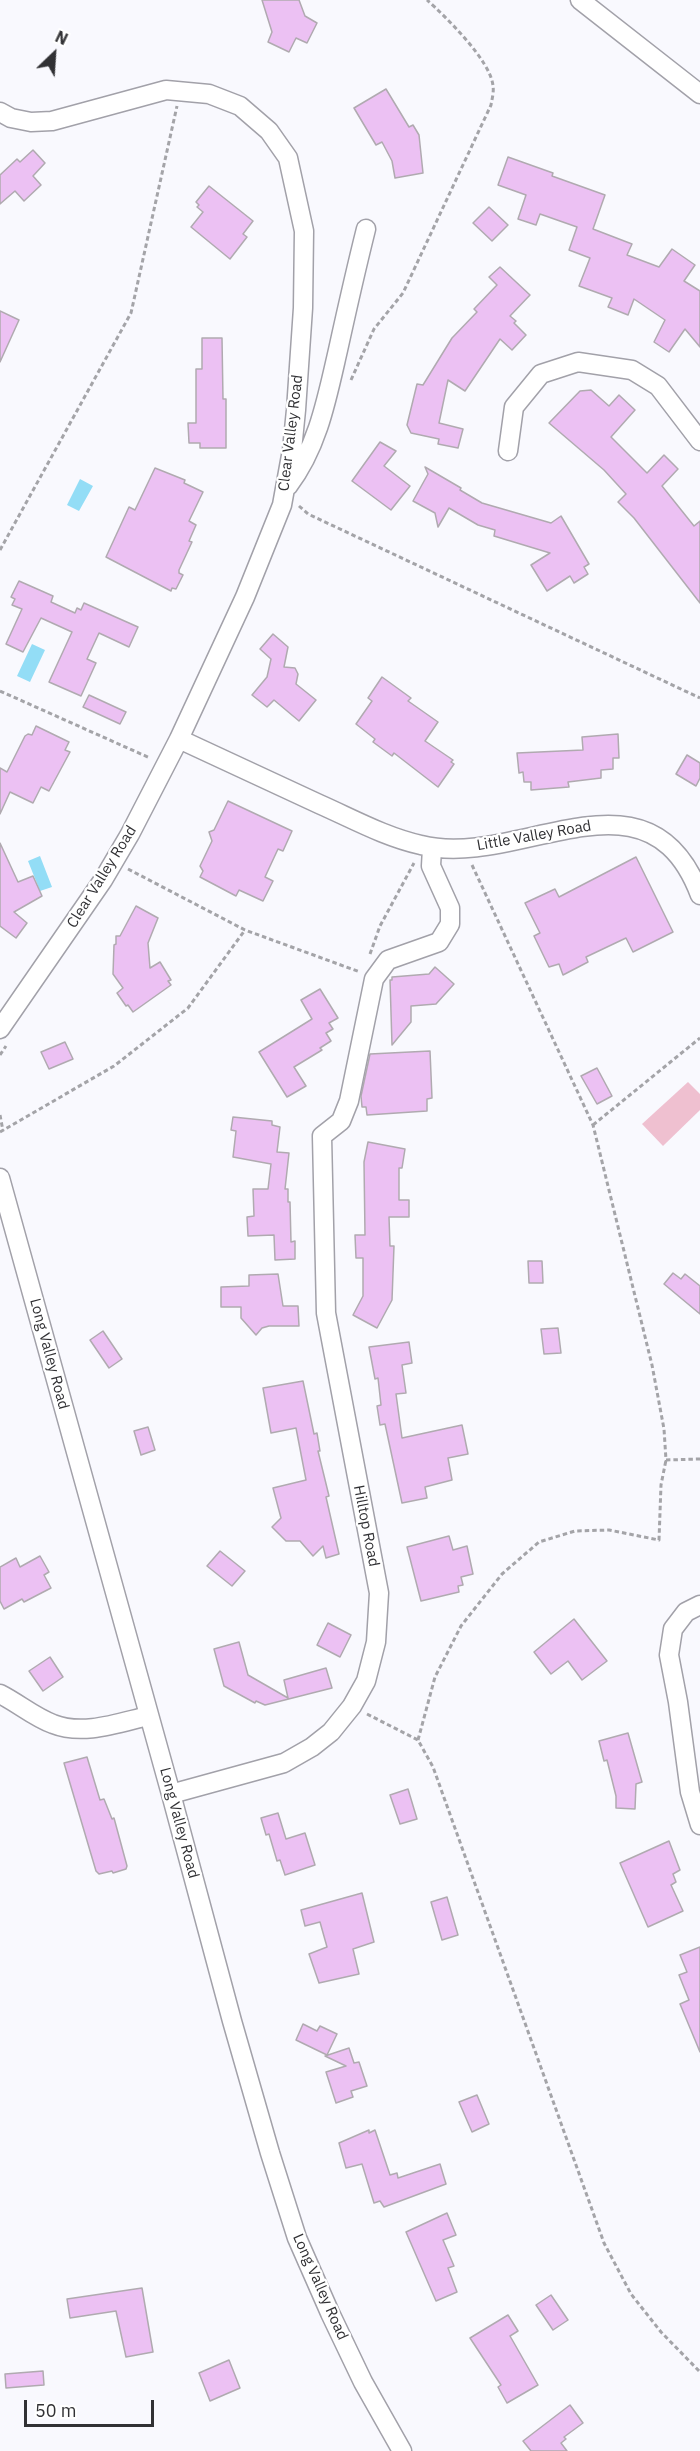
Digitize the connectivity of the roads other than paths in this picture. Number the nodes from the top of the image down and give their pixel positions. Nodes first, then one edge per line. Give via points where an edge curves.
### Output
1 (580, 0) edge
2 (700, 94) edge
3 (0, 112) edge
4 (366, 229) dead end
5 (700, 441) edge
6 (508, 451) dead end
7 (284, 498) junction
8 (178, 739) junction
9 (432, 848) junction
10 (700, 895) edge
11 (3, 1037) edge
12 (0, 1178) edge
13 (700, 1605) edge
14 (0, 1694) edge
15 (148, 1716) junction
16 (171, 1794) junction
17 (700, 1826) edge
18 (402, 2451) edge

1 - 2 street
3 - 7 street, Clear Valley Road via 31,122 52,121 166,90 181,90 209,94 240,106 269,131 288,158 304,231 296,410
4 - 7 street via 325,406 309,453
5 - 6 street via 658,386 632,370 578,362 541,374 514,407
7 - 8 street, Clear Valley Road via 245,597
8 - 9 street, Little Valley Road via 385,834
8 - 11 street, Clear Valley Road via 103,880
9 - 10 street, Little Valley Road via 517,842 590,825 617,823 642,829 680,856
9 - 16 street, Hilltop Road via 431,866 450,908 450,924 439,942 388,960 374,979 349,1101 340,1121 322,1136 326,1313 379,1593 374,1652 366,1681 352,1706 312,1748 284,1762
12 - 15 street, Long Valley Road
13 - 17 street via 686,1612 673,1629 669,1655 690,1792
14 - 15 street via 52,1724 74,1729
15 - 16 street, Long Valley Road
16 - 18 street, Long Valley Road via 232,2021 297,2238 363,2382

